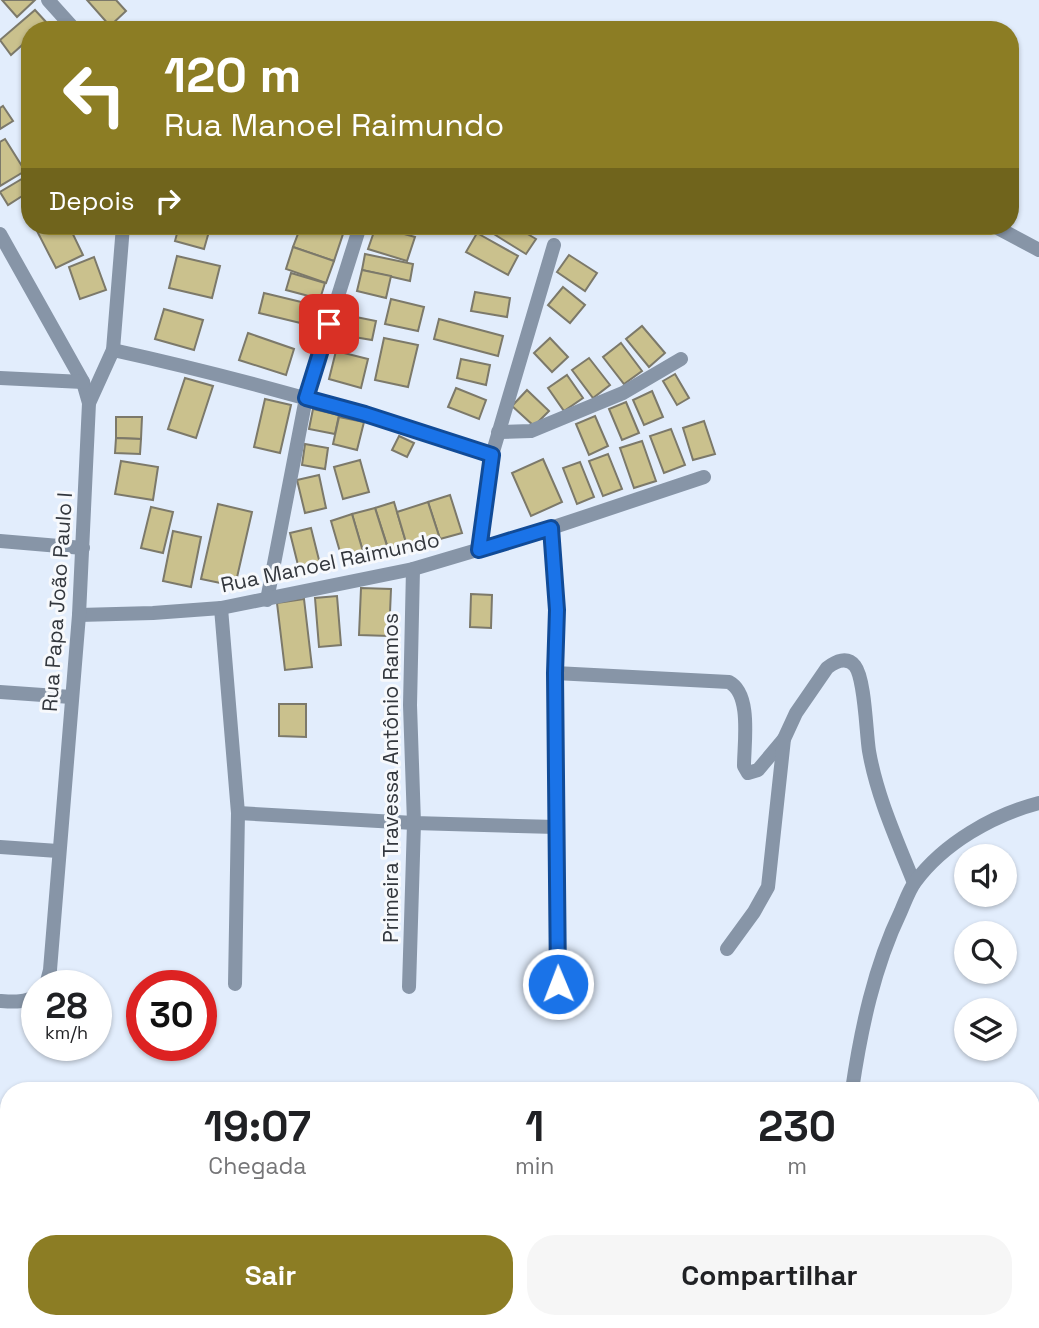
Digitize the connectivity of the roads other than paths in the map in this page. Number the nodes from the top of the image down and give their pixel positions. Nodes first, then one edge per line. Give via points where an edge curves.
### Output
1 (48, 0) edge
2 (67, 21) edge
3 (0, 234) edge
4 (122, 235) edge
5 (357, 235) edge
6 (1011, 235) edge
7 (554, 245) dead end
8 (1039, 250) edge
9 (113, 350) junction
10 (681, 359) dead end
11 (0, 378) edge
12 (83, 382) junction
13 (306, 398) junction
14 (89, 403) junction
15 (498, 432) junction
16 (492, 455) junction
17 (704, 477) dead end
18 (551, 528) junction
19 (0, 541) edge
20 (83, 548) junction
21 (479, 550) junction
22 (413, 569) junction
23 (267, 600) junction
24 (221, 608) junction
25 (79, 615) junction
26 (555, 673) junction
27 (0, 692) edge
28 (71, 697) junction
29 (784, 739) junction
30 (1039, 803) edge
31 (238, 813) junction
32 (414, 823) junction
33 (556, 827) junction
34 (0, 847) edge
35 (58, 852) junction
36 (914, 883) junction
37 (727, 949) dead end
38 (50, 970) edge
39 (235, 984) dead end
40 (409, 987) dead end
41 (0, 1001) edge
42 (21, 1001) edge
43 (558, 1010) dead end
44 (854, 1082) edge

1 - 2 street
3 - 12 street
4 - 9 street, Rua Papa João Paulo I
5 - 13 street
6 - 8 street
7 - 15 street
9 - 13 street
9 - 14 street, Rua Papa João Paulo I
10 - 15 street via 623,393 531,431
11 - 12 street
12 - 14 street
13 - 16 street
13 - 23 street
14 - 20 street, Rua Papa João Paulo I
15 - 16 street
16 - 21 street
17 - 18 street, Rua Manoel Raimundo
18 - 21 street, Rua Manoel Raimundo
18 - 26 street via 557,610
19 - 20 street
20 - 25 street, Rua Papa João Paulo I
21 - 22 street, Rua Manoel Raimundo
22 - 23 street, Rua Manoel Raimundo
22 - 32 street, Primeira Travessa Antônio Ramos via 410,705
23 - 24 street, Rua Manoel Raimundo
24 - 25 street, Rua Manoel Raimundo
24 - 31 street
25 - 28 street, Rua Papa João Paulo I
26 - 29 street via 735,685 743,698 744,769 748,774 758,770
26 - 33 street
27 - 28 street
28 - 35 street, Rua Papa João Paulo I
29 - 36 street via 827,668 847,660 857,668 876,781
29 - 37 street via 768,887
30 - 36 street via 980,827 945,851
31 - 32 street
31 - 39 street
32 - 33 street
32 - 40 street, Primeira Travessa Antônio Ramos
33 - 43 street
34 - 35 street
35 - 38 street, Rua Papa João Paulo I
36 - 44 street via 888,937 871,992
41 - 42 street

